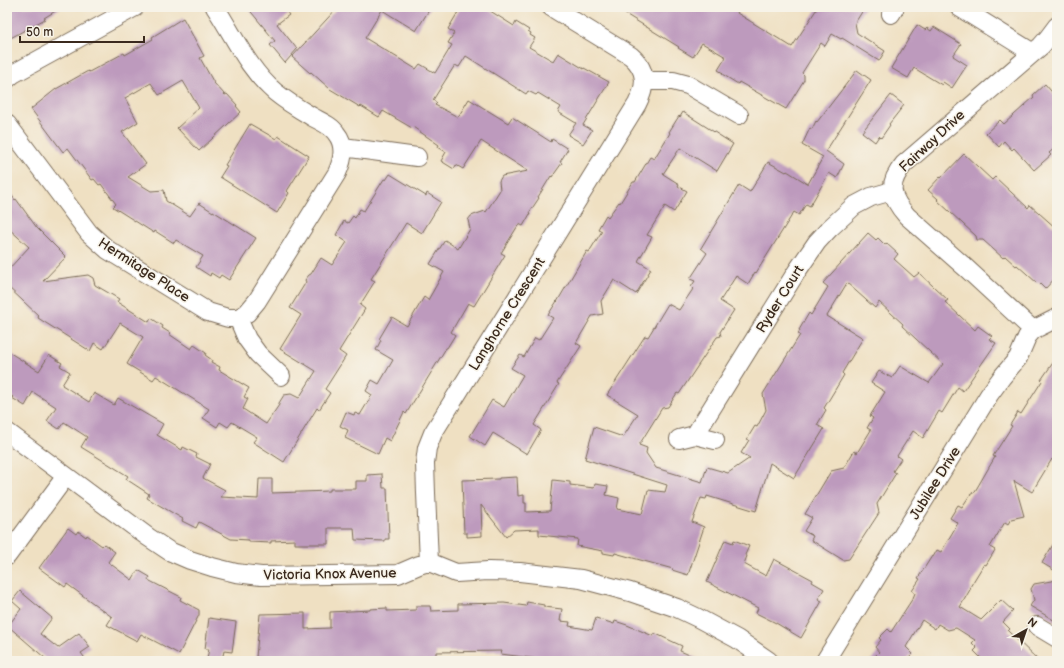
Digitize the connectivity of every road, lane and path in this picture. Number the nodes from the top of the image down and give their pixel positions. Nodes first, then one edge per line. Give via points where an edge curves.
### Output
1 (135, 7) edge
2 (215, 7) edge
3 (551, 7) edge
4 (958, 7) edge
5 (1057, 26) edge
6 (1033, 53) junction
7 (7, 79) edge
8 (644, 81) junction
9 (739, 115) dead end
10 (7, 124) edge
11 (342, 147) junction
12 (417, 157) dead end
13 (892, 191) junction
14 (238, 318) junction
15 (1057, 318) edge
16 (1033, 330) junction
17 (281, 376) dead end
18 (7, 432) edge
19 (715, 440) dead end
20 (66, 476) junction
21 (7, 556) edge
22 (430, 562) junction
23 (1037, 626) dead end
24 (1057, 638) edge
25 (769, 661) edge
26 (825, 661) edge

1 - 7 street
2 - 11 street via 247,60 265,82 336,132
3 - 8 street via 631,56 640,65
4 - 6 street
5 - 6 street, Fairway Drive
6 - 13 street, Fairway Drive via 904,164 897,172
8 - 9 street via 673,81 688,85
8 - 22 street, Langhorne Crescent via 637,104 433,433 425,463
10 - 14 street, Hermitage Place via 89,233 108,250 208,312
11 - 12 street
11 - 14 street via 343,156 337,173 257,301 247,313
13 - 16 street via 907,216
13 - 19 street, Ryder Court via 871,197 854,206 817,242 687,437
14 - 17 street via 247,339 258,354
15 - 16 street
16 - 26 street, Jubilee Drive via 1018,358 989,395
18 - 20 street, Victoria Knox Avenue
20 - 21 street
20 - 22 street, Victoria Knox Avenue via 169,551 236,573 261,576 398,574
22 - 25 street via 456,573 520,572 581,579 624,590 698,618
23 - 24 street

